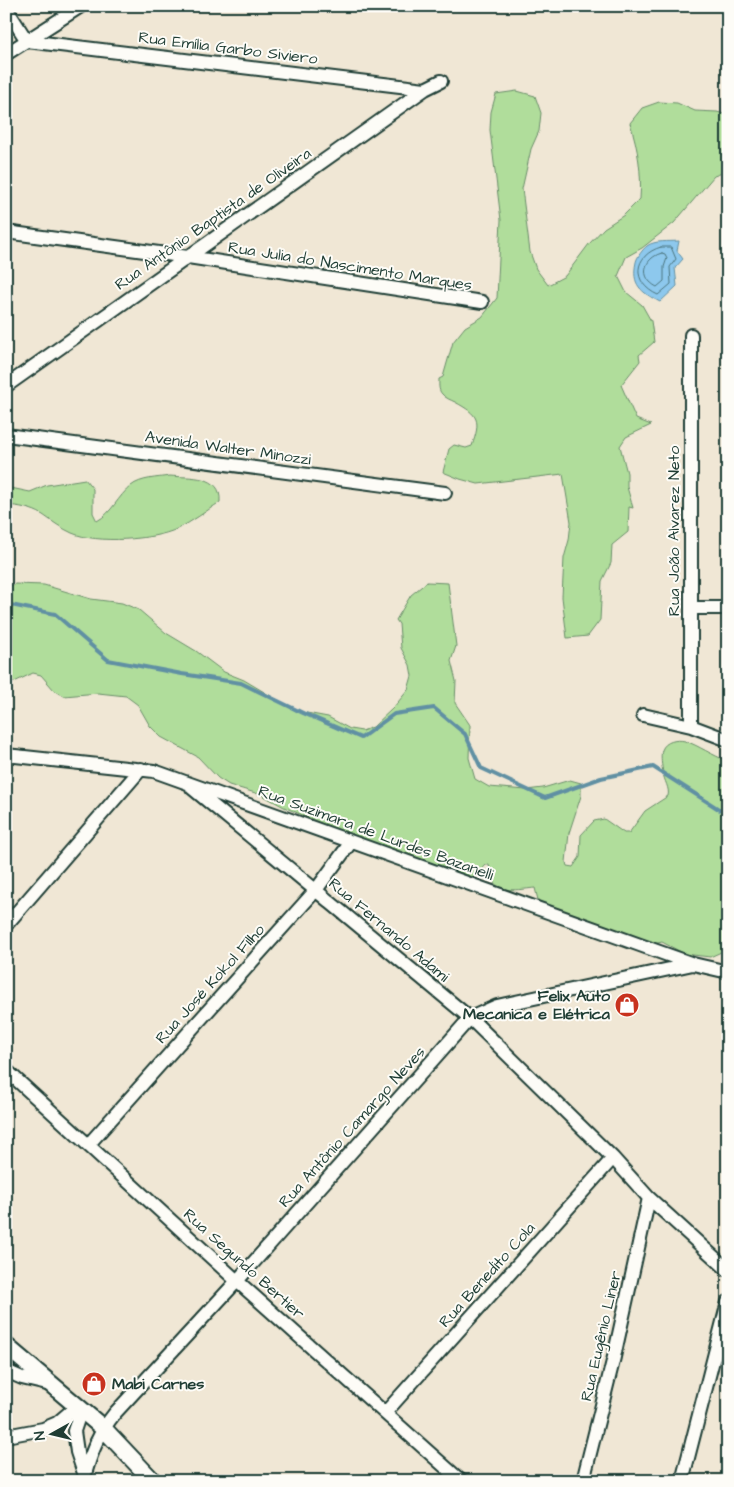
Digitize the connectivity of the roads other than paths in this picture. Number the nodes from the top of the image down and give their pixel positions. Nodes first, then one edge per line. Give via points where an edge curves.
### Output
1 (81, 6) edge
2 (6, 8) edge
3 (27, 40) junction
4 (6, 54) edge
5 (441, 81) dead end
6 (425, 89) junction
7 (6, 232) edge
8 (188, 258) junction
9 (482, 302) dead end
10 (691, 335) dead end
11 (6, 386) edge
12 (6, 435) edge
13 (445, 493) dead end
14 (690, 608) junction
15 (728, 608) edge
16 (643, 715) dead end
17 (691, 726) junction
18 (728, 740) edge
19 (6, 755) edge
20 (141, 769) junction
21 (184, 782) junction
22 (351, 842) junction
23 (316, 890) junction
24 (6, 925) edge
25 (693, 964) junction
26 (728, 972) edge
27 (470, 1018) junction
28 (6, 1070) edge
29 (89, 1144) junction
30 (613, 1158) junction
31 (649, 1198) junction
32 (728, 1270) edge
33 (237, 1281) junction
34 (728, 1302) edge
35 (6, 1346) edge
36 (6, 1371) edge
37 (52, 1385) junction
38 (79, 1408) junction
39 (385, 1413) junction
40 (103, 1428) junction
41 (6, 1436) edge
42 (86, 1477) edge
43 (153, 1481) edge
44 (461, 1481) edge
45 (583, 1481) edge
46 (682, 1481) edge

1 - 3 street
2 - 3 street
3 - 4 street
3 - 6 street, Rua Emília Garbo Siviero
5 - 6 street, Rua Antônio Baptista de Oliveira
6 - 8 street, Rua Antônio Baptista de Oliveira
7 - 8 street, Rua Julia do Nascimento Marques
8 - 9 street, Rua Julia do Nascimento Marques
8 - 11 street, Rua Antônio Baptista de Oliveira
10 - 14 street, Rua João Alvarez Neto
12 - 13 street, Avenida Walter Minozzi
14 - 15 street
14 - 17 street, Rua João Alvarez Neto
16 - 17 street
17 - 18 street
19 - 20 street, Rua Suzimara de Lurdes Bazanelli
20 - 21 street, Rua Suzimara de Lurdes Bazanelli
20 - 24 street
21 - 22 street, Rua Suzimara de Lurdes Bazanelli
21 - 23 street, Rua Fernando Adami
22 - 23 street, Rua José Kokol Filho
22 - 25 street, Rua Suzimara de Lurdes Bazanelli
23 - 27 street, Rua Fernando Adami
23 - 29 street, Rua José Kokol Filho
25 - 26 street, Rua Suzimara de Lurdes Bazanelli
25 - 27 street, Rua Antônio Camargo Neves via 497,1006
27 - 30 street, Rua Fernando Adami
27 - 33 street, Rua Antônio Camargo Neves
28 - 29 street, Rua Segundo Bertier
29 - 33 street, Rua Segundo Bertier
30 - 31 street, Rua Fernando Adami
30 - 39 street, Rua Benedito Cola
31 - 32 street, Rua Fernando Adami
31 - 45 street, Rua Eugênio Liner
33 - 39 street, Rua Segundo Bertier
33 - 40 street, Rua Antônio Camargo Neves
34 - 46 street
35 - 37 street
36 - 37 street
37 - 38 street
38 - 40 street
38 - 41 street via 43,1429
38 - 42 street via 74,1431
39 - 44 street, Rua Segundo Bertier
40 - 42 street, Rua Antônio Camargo Neves via 93,1449
40 - 43 street

